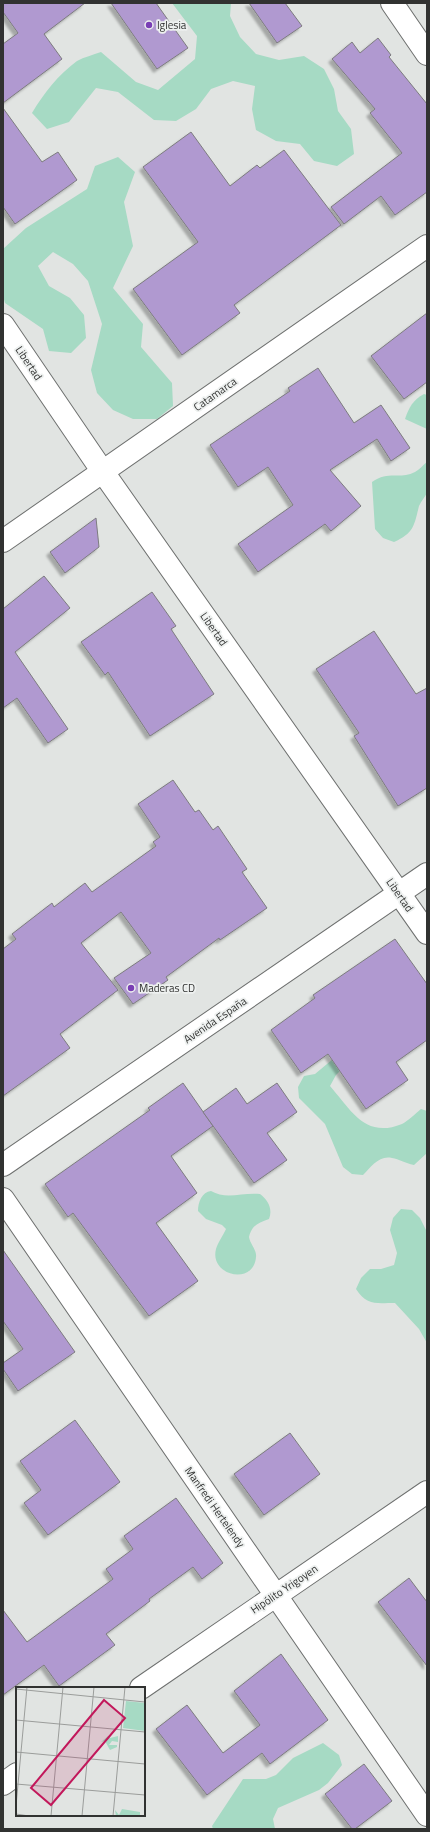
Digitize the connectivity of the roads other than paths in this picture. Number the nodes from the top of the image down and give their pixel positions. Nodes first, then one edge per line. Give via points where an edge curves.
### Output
1 (392, 3) edge
2 (427, 54) edge
3 (427, 246) edge
4 (3, 324) edge
5 (103, 472) junction
6 (3, 541) edge
7 (427, 874) edge
8 (399, 894) junction
9 (427, 933) edge
10 (3, 1165) edge
11 (3, 1199) edge
12 (427, 1492) edge
13 (275, 1595) junction
14 (142, 1687) edge
15 (16, 1775) edge
16 (3, 1784) edge
17 (427, 1815) edge

1 - 2 street
3 - 5 street, Catamarca
4 - 5 street, Libertad
5 - 6 street, Catamarca
5 - 8 street, Libertad
7 - 8 street, Avenida España
8 - 9 street, Libertad
8 - 10 street, Avenida España
11 - 13 street, Manfredi Hertelendy
12 - 13 street, Hipólito Yrigoyen
13 - 14 street, Hipólito Yrigoyen
13 - 17 street, Manfredi Hertelendy
15 - 16 street

